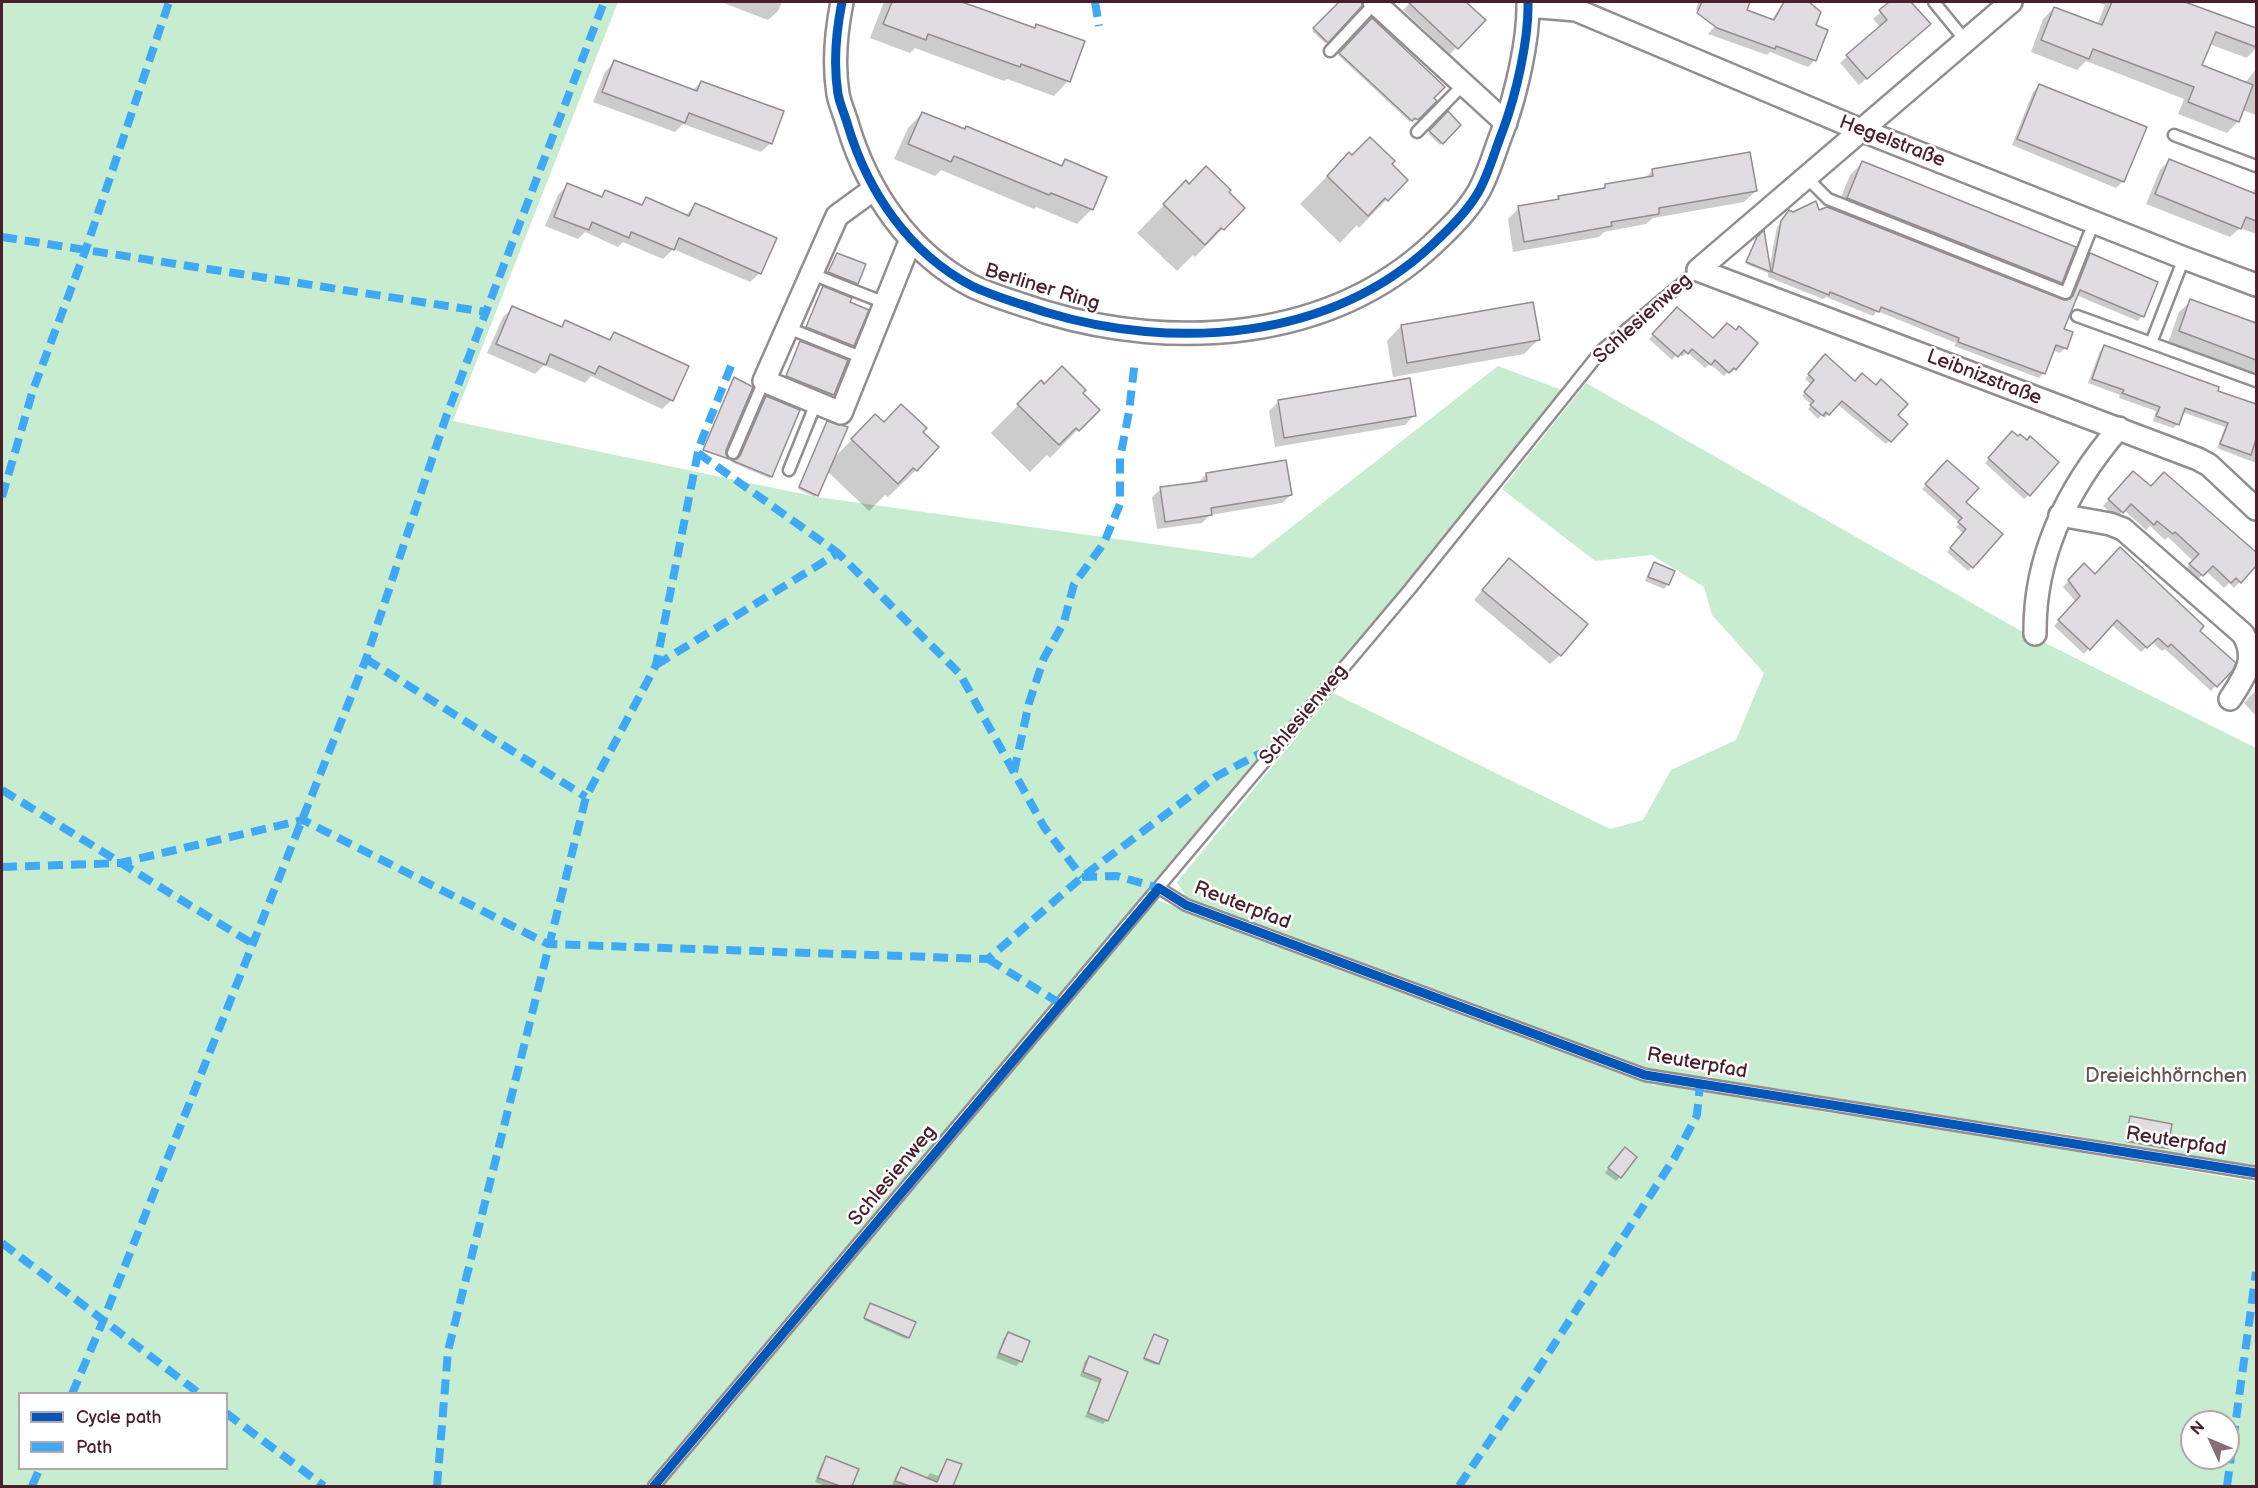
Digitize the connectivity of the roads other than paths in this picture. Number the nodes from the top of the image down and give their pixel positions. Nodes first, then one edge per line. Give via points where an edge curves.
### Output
1 (842, 2) edge
2 (1375, 2) edge
3 (1934, 2) edge
4 (2011, 2) edge
5 (1528, 4) edge
6 (1965, 40) junction
7 (1330, 51) dead end
8 (1463, 85) junction
9 (1506, 123) junction
10 (1860, 130) junction
11 (1417, 132) dead end
12 (2174, 135) dead end
13 (2256, 166) edge
14 (1807, 177) junction
15 (874, 189) junction
16 (2094, 222) junction
17 (911, 239) junction
18 (2184, 258) junction
19 (1698, 270) junction
20 (812, 274) junction
21 (2256, 285) edge
22 (885, 303) junction
23 (2077, 315) dead end
24 (788, 328) junction
25 (2151, 343) junction
26 (863, 358) junction
27 (764, 381) junction
28 (2256, 381) edge
29 (816, 403) junction
30 (2119, 428) junction
31 (733, 453) dead end
32 (789, 470) dead end
33 (2256, 509) edge
34 (2060, 514) junction
35 (2035, 634) dead end
36 (2230, 699) dead end
37 (1158, 888) junction
38 (2256, 1173) edge
39 (654, 1486) edge

1 - 15 street, Berliner Ring via 836,38 838,96
2 - 7 lane
2 - 8 street
3 - 6 lane
4 - 6 street, Schlesienweg
5 - 9 street, Berliner Ring
5 - 10 street, Hegelstraße via 1576,10
6 - 10 street, Schlesienweg
8 - 9 street
8 - 11 lane
9 - 17 street, Berliner Ring via 1479,190 1451,227 1424,252 1368,290 1334,306 1273,325 1204,334 1137,332 1072,320 972,286
10 - 14 street, Schlesienweg
10 - 16 street, Hegelstraße
12 - 13 lane
14 - 16 lane via 1828,199 2066,293
14 - 19 street, Schlesienweg
15 - 17 street, Berliner Ring
15 - 20 street via 837,216
16 - 18 street, Hegelstraße
17 - 22 street
18 - 21 street, Hegelstraße
18 - 25 lane
19 - 30 street, Leibnizstraße
19 - 37 lane, Schlesienweg via 1602,350 1410,589
20 - 22 lane
20 - 24 street
22 - 26 street
23 - 25 lane
24 - 26 lane
24 - 27 street
25 - 28 lane
26 - 29 street via 841,413
27 - 29 street
27 - 31 lane
29 - 32 lane
30 - 33 street, Leibnizstraße via 2209,465
30 - 34 street via 2086,469
34 - 35 street via 2043,560
34 - 36 street via 2123,529 2243,634 2253,653 2251,663
37 - 38 lane, Reuterpfad via 1186,905 1645,1075
37 - 39 lane, Schlesienweg

